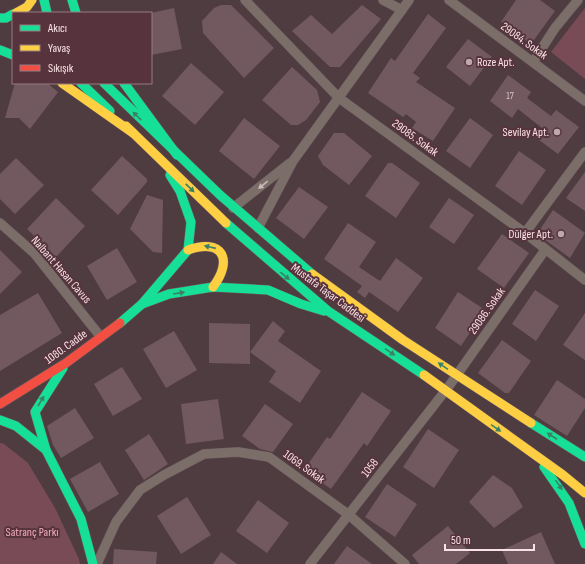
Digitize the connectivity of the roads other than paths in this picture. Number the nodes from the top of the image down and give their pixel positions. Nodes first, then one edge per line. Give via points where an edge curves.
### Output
1 (32, 0) edge
2 (44, 0) edge
3 (72, 0) edge
4 (244, 0) edge
5 (383, 0) edge
6 (409, 0) edge
7 (449, 0) edge
8 (578, 0) edge
9 (402, 10) junction
10 (18, 12) edge
11 (47, 12) edge
12 (76, 12) edge
13 (0, 50) edge
14 (12, 54) edge
15 (533, 62) junction
16 (63, 84) edge
17 (82, 84) edge
18 (105, 84) edge
19 (125, 84) edge
20 (339, 98) junction
21 (585, 100) edge
22 (133, 133) junction
23 (585, 152) edge
24 (177, 155) junction
25 (159, 158) junction
26 (293, 161) junction
27 (233, 208) junction
28 (0, 223) edge
29 (258, 228) junction
30 (525, 233) junction
31 (188, 250) junction
32 (545, 250) junction
33 (585, 280) edge
34 (213, 287) junction
35 (142, 304) junction
36 (332, 313) junction
37 (100, 336) junction
38 (66, 363) junction
39 (457, 375) junction
40 (447, 389) junction
41 (0, 404) edge
42 (0, 420) edge
43 (46, 450) junction
44 (534, 454) junction
45 (585, 457) edge
46 (585, 493) edge
47 (349, 515) junction
48 (585, 544) edge
49 (93, 564) edge
50 (97, 564) edge
51 (310, 564) edge
52 (405, 564) edge

1 - 10 main road
2 - 11 main road
3 - 12 main road
4 - 20 street, 29085. Sokak
5 - 9 street
6 - 9 street
7 - 15 street, 29084. Sokak
8 - 15 street via 555,28
9 - 20 street
13 - 14 main road
15 - 21 street, 29084. Sokak
16 - 22 main road
17 - 22 main road, Mustafa Taşar Caddesi
24 -> 18 main road, Mustafa Taşar Caddesi
19 - 24 main road
20 - 26 street
20 - 30 street, 29085. Sokak
22 - 25 main road, Mustafa Taşar Caddesi
23 - 30 street
24 - 27 main road, Mustafa Taşar Caddesi
25 - 31 main road via 180,191 191,222
25 -> 36 main road, Mustafa Taşar Caddesi via 231,228
26 -> 27 street
26 - 29 street
27 - 29 main road, Mustafa Taşar Caddesi
28 - 37 street, Nalbant Hasan Cavus via 34,253
39 -> 29 main road, Mustafa Taşar Caddesi via 343,298
30 - 32 street, 29085. Sokak
34 -> 31 main road via 224,270 221,252 206,245
31 - 35 main road
32 - 33 street, 29085. Sokak
32 - 39 street, 29086. Sokak
35 -> 34 main road via 169,294
34 - 36 main road via 268,290 301,304
35 - 37 main road, 1080. Cadde
36 -> 40 main road, Mustafa Taşar Caddesi
37 - 38 main road, 1080. Cadde
38 - 41 main road, 1080. Cadde
43 -> 38 main road via 35,412
39 - 40 street, 29086. Sokak
45 -> 39 main road, Mustafa Taşar Caddesi
40 -> 44 main road, Mustafa Taşar Caddesi
40 - 47 street, 1058
42 - 43 main road via 16,426
43 - 49 main road via 81,519
44 - 46 main road, Mustafa Taşar Caddesi
44 -> 48 main road via 559,484 571,505
47 - 50 street, 1069. Sokak via 269,457 238,452 204,454 140,490 116,522
47 - 51 street, 1058
47 - 52 street, 1069. Sokak

